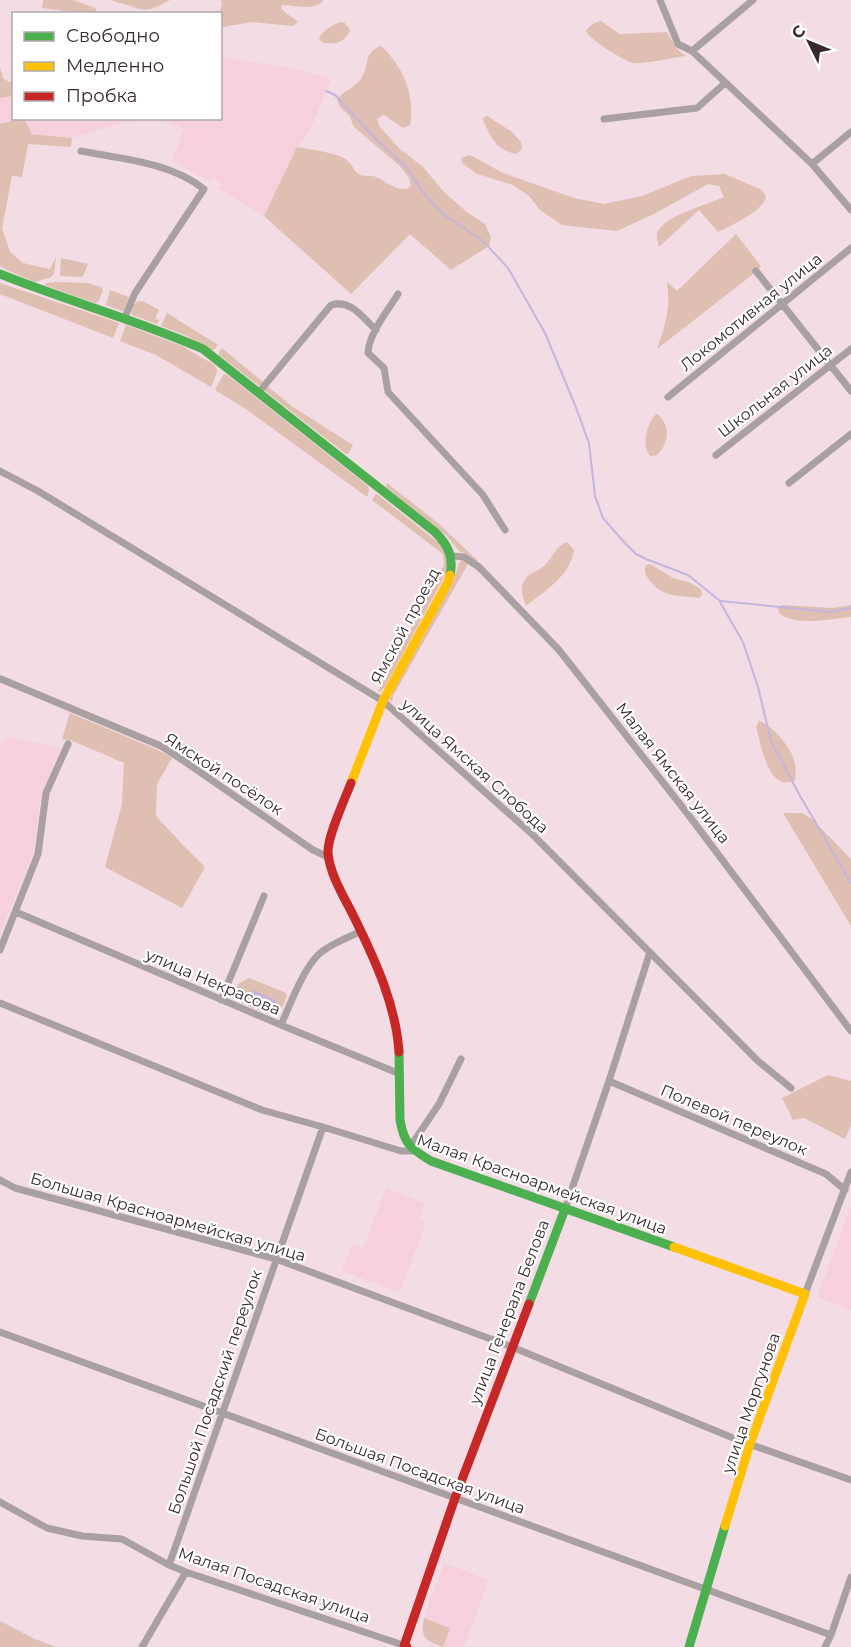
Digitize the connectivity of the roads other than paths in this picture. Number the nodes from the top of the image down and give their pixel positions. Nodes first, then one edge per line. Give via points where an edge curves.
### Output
1 (660, 0) edge
2 (753, 0) edge
3 (692, 51) junction
4 (725, 83) junction
5 (604, 119) dead end
6 (851, 132) edge
7 (81, 151) dead end
8 (812, 164) junction
9 (851, 210) edge
10 (851, 248) edge
11 (756, 271) dead end
12 (0, 274) edge
13 (398, 294) dead end
14 (783, 304) junction
15 (124, 319) junction
16 (376, 330) junction
17 (851, 349) edge
18 (831, 364) junction
19 (851, 391) edge
20 (259, 392) junction
21 (668, 397) dead end
22 (851, 434) edge
23 (716, 455) dead end
24 (0, 471) edge
25 (789, 483) dead end
26 (505, 530) dead end
27 (452, 556) junction
28 (1, 679) edge
29 (383, 701) junction
30 (68, 744) dead end
31 (328, 857) junction
32 (264, 896) dead end
33 (16, 912) junction
34 (360, 932) junction
35 (0, 950) edge
36 (650, 952) junction
37 (221, 1000) junction
38 (0, 1003) edge
39 (281, 1025) junction
40 (851, 1031) edge
41 (461, 1059) dead end
42 (400, 1074) junction
43 (609, 1081) junction
44 (791, 1088) dead end
45 (323, 1127) junction
46 (412, 1149) junction
47 (851, 1172) edge
48 (0, 1180) edge
49 (845, 1190) junction
50 (565, 1209) junction
51 (276, 1259) junction
52 (805, 1294) junction
53 (0, 1332) edge
54 (512, 1347) junction
55 (222, 1413) junction
56 (750, 1444) junction
57 (851, 1480) edge
58 (455, 1498) junction
59 (0, 1502) edge
60 (169, 1565) junction
61 (186, 1572) junction
62 (851, 1576) edge
63 (706, 1589) junction
64 (831, 1635) junction
65 (142, 1647) edge
66 (405, 1647) edge
67 (689, 1647) edge
68 (825, 1647) edge

1 - 3 street via 678,44
2 - 3 street
3 - 4 street
4 - 5 street via 697,108
4 - 8 street
6 - 8 street
7 - 15 street via 178,172 204,189 135,293
8 - 9 street
10 - 14 street, Локомотивная улица
11 - 14 street
12 - 15 main road, Ямской проезд
13 - 16 street
14 - 18 street
14 - 21 street, Локомотивная улица
15 - 20 main road, Ямской проезд via 202,350
16 - 20 street via 351,306 331,305
16 - 26 street via 368,353 384,368 387,392 483,495
17 - 18 street, Школьная улица
18 - 19 street
18 - 23 street, Школьная улица
20 - 27 main road, Ямской проезд via 437,534
22 - 25 street
24 - 29 street, улица Ямская Слобода
27 - 29 main road, Ямской проезд via 448,582
27 - 40 street, Малая Ямская улица via 464,557 479,567 559,650
28 - 31 street, Ямской посёлок via 161,747
29 - 31 main road, Ямской проезд via 337,818
29 - 36 street, улица Ямская Слобода via 533,835
30 - 33 street via 46,793 38,854
31 - 34 main road
32 - 37 street
33 - 35 street
33 - 37 street, улица Некрасова
34 - 39 street via 319,954
34 - 42 main road via 374,958 393,1016
36 - 43 street, улица Генерала Белова
36 - 44 street, улица Ямская Слобода via 758,1061
37 - 39 street, улица Некрасова
38 - 45 street, Малая Красноармейская улица via 262,1110
39 - 42 street, улица Некрасова
41 - 46 street
42 - 46 main road via 401,1125
43 - 49 street, Полевой переулок via 826,1174
43 - 50 street, улица Генерала Белова
45 - 46 street, Малая Красноармейская улица via 401,1151
45 - 51 street, Большой Посадский переулок
46 - 50 main road, Малая Красноармейская улица via 431,1161
47 - 49 street, улица Моргунова
48 - 51 street, Большая Красноармейская улица via 15,1188
49 - 52 street, улица Моргунова
50 - 52 main road, Малая Красноармейская улица
50 - 54 main road, улица Генерала Белова
51 - 54 street, Большая Красноармейская улица
51 - 55 street, Большой Посадский переулок
52 - 56 main road, улица Моргунова
53 - 55 street, Большая Посадская улица
54 - 56 street, Большая Красноармейская улица
54 - 58 main road, улица Генерала Белова
55 - 58 street, Большая Посадская улица
55 - 60 street, Большой Посадский переулок
56 - 57 street, Большая Красноармейская улица
56 - 63 main road, улица Моргунова
58 - 63 street, Большая Посадская улица
58 - 66 main road, улица Генерала Белова
59 - 60 street, Малая Посадская улица via 46,1528 122,1539
60 - 61 street, Малая Посадская улица
61 - 65 street
61 - 66 street, Малая Посадская улица
62 - 64 street
63 - 64 street, Большая Посадская улица
63 - 67 main road, улица Моргунова
64 - 68 street

